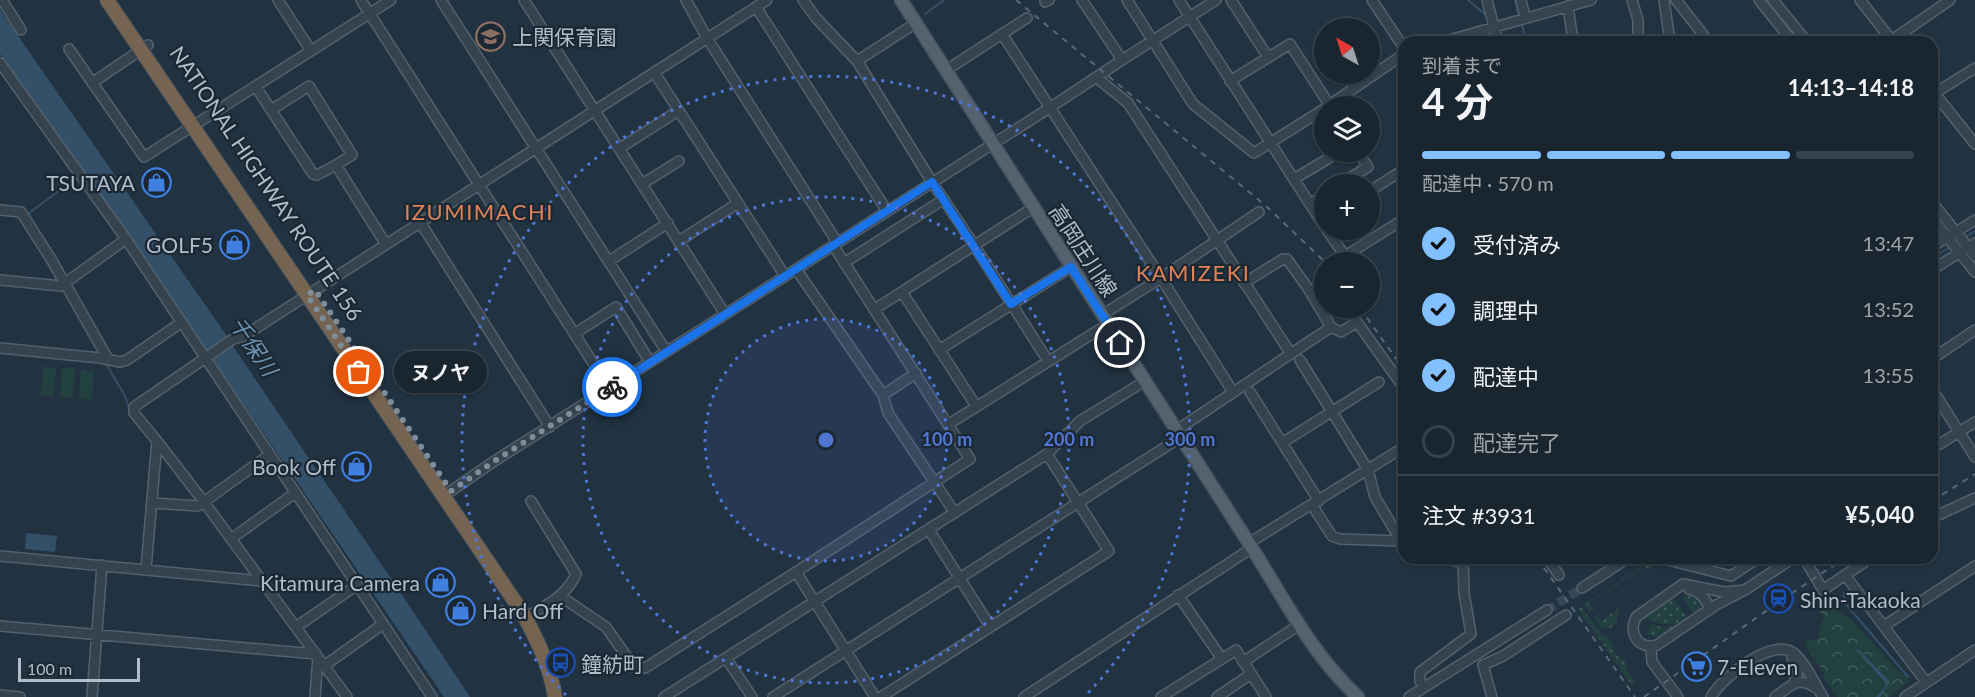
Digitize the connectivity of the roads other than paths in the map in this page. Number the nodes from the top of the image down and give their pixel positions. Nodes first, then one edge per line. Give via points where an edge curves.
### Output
1 (2, 0) edge
2 (106, 0) edge
3 (117, 0) edge
4 (278, 0) edge
5 (361, 0) edge
6 (391, 0) edge
7 (441, 0) edge
8 (524, 0) edge
9 (686, 0) edge
10 (767, 0) edge
11 (803, 0) edge
12 (902, 0) edge
13 (1082, 0) edge
14 (1127, 0) edge
15 (1179, 0) edge
16 (1216, 0) edge
17 (1231, 0) edge
18 (1372, 0) edge
19 (1487, 0) edge
20 (1521, 0) edge
21 (1591, 0) edge
22 (1632, 0) edge
23 (1664, 0) edge
24 (1677, 0) edge
25 (1759, 0) edge
26 (1773, 0) edge
27 (1860, 0) edge
28 (1948, 0) edge
29 (1564, 4) edge
30 (756, 7) junction
31 (369, 14) junction
32 (1189, 17) junction
33 (1525, 17) junction
34 (1027, 18) dead end
35 (916, 23) junction
36 (1495, 26) junction
37 (21, 30) dead end
38 (1002, 34) junction
39 (1462, 36) edge
40 (1497, 36) edge
41 (1572, 36) edge
42 (1638, 36) edge
43 (1669, 36) edge
44 (1704, 36) edge
45 (1788, 36) edge
46 (1801, 36) edge
47 (1889, 36) edge
48 (1900, 36) edge
49 (707, 38) junction
50 (1398, 39) edge
51 (1153, 40) junction
52 (145, 48) junction
53 (69, 49) dead end
54 (311, 51) junction
55 (1268, 57) junction
56 (1398, 58) edge
57 (1122, 60) junction
58 (857, 61) junction
59 (1, 66) edge
60 (1975, 68) edge
61 (945, 71) junction
62 (654, 72) junction
63 (1097, 78) junction
64 (1230, 81) junction
65 (92, 83) junction
66 (256, 87) junction
67 (1938, 88) edge
68 (1321, 96) edge
69 (1344, 96) edge
70 (1938, 97) edge
71 (1051, 107) junction
72 (595, 109) junction
73 (271, 110) junction
74 (678, 111) junction
75 (1314, 115) edge
76 (196, 124) junction
77 (1270, 142) junction
78 (994, 144) junction
79 (1975, 144) edge
80 (535, 147) junction
81 (620, 148) junction
82 (680, 161) dead end
83 (1322, 162) edge
84 (1365, 162) edge
85 (336, 165) junction
86 (1356, 174) edge
87 (1398, 175) edge
88 (1294, 179) junction
89 (932, 182) junction
90 (477, 184) junction
91 (642, 184) junction
92 (1380, 185) edge
93 (944, 199) junction
94 (1314, 201) edge
95 (738, 203) junction
96 (1310, 204) junction
97 (1034, 207) junction
98 (0, 210) edge
99 (1314, 210) edge
100 (887, 211) junction
101 (1938, 211) edge
102 (1259, 212) dead end
103 (1975, 220) edge
104 (420, 222) junction
105 (668, 223) junction
106 (1398, 223) edge
107 (1938, 224) edge
108 (1380, 234) edge
109 (126, 239) junction
110 (1216, 240) junction
111 (1334, 240) edge
112 (1371, 240) edge
113 (679, 241) junction
114 (385, 243) junction
115 (1959, 243) edge
116 (835, 244) junction
117 (974, 245) junction
118 (1938, 246) edge
119 (1975, 256) edge
120 (609, 261) junction
121 (844, 263) junction
122 (1938, 264) edge
123 (1071, 267) junction
124 (796, 269) junction
125 (1975, 272) edge
126 (785, 276) junction
127 (1161, 278) junction
128 (0, 280) edge
129 (1244, 283) junction
130 (63, 285) junction
131 (902, 292) junction
132 (311, 293) junction
133 (1011, 304) junction
134 (875, 309) junction
135 (725, 314) junction
136 (1105, 319) junction
137 (182, 322) junction
138 (1331, 327) junction
139 (1975, 330) edge
140 (574, 334) junction
141 (0, 348) edge
142 (939, 350) junction
143 (666, 351) junction
144 (1291, 354) junction
145 (1938, 355) edge
146 (207, 356) junction
147 (104, 358) junction
148 (1300, 360) dead end
149 (1048, 361) junction
150 (650, 362) junction
151 (916, 373) junction
152 (1398, 380) edge
153 (1144, 381) junction
154 (1379, 382) dead end
155 (609, 388) junction
156 (1233, 392) junction
157 (1250, 392) dead end
158 (883, 395) junction
159 (1938, 397) edge
160 (976, 406) junction
161 (1332, 411) junction
162 (1975, 422) edge
163 (949, 424) junction
164 (550, 427) junction
165 (1960, 432) junction
166 (1179, 434) junction
167 (157, 441) junction
168 (1282, 443) junction
169 (1938, 445) edge
170 (1398, 451) edge
171 (269, 454) junction
172 (1047, 454) junction
173 (1975, 456) edge
174 (1368, 470) junction
175 (934, 481) junction
176 (451, 491) junction
177 (295, 493) junction
178 (1975, 498) edge
179 (531, 501) dead end
180 (204, 502) junction
181 (153, 503) junction
182 (1078, 503) junction
183 (1316, 503) junction
184 (955, 513) junction
185 (1938, 515) edge
186 (929, 530) junction
187 (1398, 535) edge
188 (231, 539) junction
189 (1398, 542) edge
190 (1251, 546) junction
191 (0, 556) edge
192 (1463, 564) edge
193 (1551, 564) edge
194 (1619, 564) edge
195 (1684, 564) edge
196 (1749, 564) edge
197 (1784, 564) edge
198 (1808, 564) edge
199 (1862, 564) edge
200 (102, 565) junction
201 (1975, 566) edge
202 (146, 569) junction
203 (796, 572) junction
204 (1559, 575) dead end
205 (1845, 575) junction
206 (960, 579) junction
207 (262, 581) junction
208 (357, 585) junction
209 (1582, 588) tunnel mouth
210 (1675, 589) junction
211 (1745, 590) junction
212 (1179, 595) junction
213 (561, 596) junction
214 (816, 602) junction
215 (1547, 610) tunnel mouth
216 (1709, 610) junction
217 (1566, 615) dead end
218 (529, 616) junction
219 (383, 624) junction
220 (1299, 625) junction
221 (0, 626) edge
222 (1884, 626) junction
223 (296, 627) junction
224 (990, 627) junction
225 (98, 635) junction
226 (1651, 647) junction
227 (1781, 649) junction
228 (847, 650) junction
229 (1975, 650) edge
230 (317, 655) junction
231 (726, 658) junction
232 (1222, 659) junction
233 (1243, 662) junction
234 (324, 666) junction
235 (1251, 674) junction
236 (1926, 682) junction
237 (1793, 684) junction
238 (1424, 687) junction
239 (1821, 693) edge
240 (0, 695) edge
241 (20, 697) edge
242 (92, 697) edge
243 (315, 697) edge
244 (347, 697) edge
245 (432, 697) edge
246 (555, 697) edge
247 (563, 697) edge
248 (664, 697) edge
249 (752, 697) edge
250 (773, 697) edge
251 (875, 697) edge
252 (881, 697) edge
253 (1023, 697) edge
254 (1161, 697) edge
255 (1216, 697) edge
256 (1266, 697) edge
257 (1358, 697) edge
258 (1409, 697) edge
259 (1492, 697) edge
260 (1678, 697) edge
261 (1711, 697) edge
262 (1775, 697) edge
263 (1905, 697) edge

1 - 37 street
2 - 52 highway, NATIONAL HIGHWAY ROUTE 156
3 - 52 highway, NATIONAL HIGHWAY ROUTE 156
4 - 54 street
5 - 31 street
6 - 31 street
7 - 80 street
8 - 72 street
9 - 49 street
10 - 30 street
11 - 58 street
12 - 35 main road, 高岡庄川線
13 - 57 street
14 - 51 street
15 - 32 street
16 - 32 street
17 - 55 street
18 - 50 street
19 - 36 street
20 - 33 street
21 - 29 street
22 - 42 street
23 - 43 street
24 - 44 street
25 - 45 street
26 - 46 street
27 - 47 street
28 - 48 street
29 - 33 street
29 - 41 street
30 - 49 street
30 - 100 street
31 - 54 street
31 - 90 street
32 - 51 street
32 - 64 street
33 - 36 street
34 - 38 street
35 - 58 street
35 - 61 main road, 高岡庄川線
36 - 39 street
36 - 40 street
38 - 61 street
38 - 71 street
49 - 62 street
49 - 116 street
51 - 57 street
51 - 77 street via 1194,104 1254,153
52 - 65 street
52 - 76 highway, NATIONAL HIGHWAY ROUTE 156
53 - 65 street
54 - 66 street
55 - 64 street
55 - 68 street via 1290,44
56 - 69 street
57 - 63 street
58 - 89 street
59 - 109 street
60 - 67 street
61 - 78 main road, 高岡庄川線
62 - 72 street
62 - 74 street
63 - 71 street
63 - 110 street via 1128,104
64 - 77 street
65 - 76 street via 144,157
66 - 73 street
66 - 76 street
70 - 79 street
71 - 78 street
71 - 127 street
72 - 80 street
72 - 81 street
73 - 85 street via 313,174
73 - 85 street via 309,86 351,155
74 - 81 street
74 - 95 street
75 - 77 street
76 - 132 highway, NATIONAL HIGHWAY ROUTE 156
77 - 88 street
78 - 89 street
78 - 97 main road, 高岡庄川線
80 - 90 street
80 - 120 street
81 - 91 street
82 - 91 street
83 - 88 street
84 - 86 street via 1368,167
85 - 114 street
87 - 92 street
88 - 96 street
89 - 93 street
89 - 100 street
90 - 104 street
90 - 140 street
91 - 105 street
93 - 117 street
93 - 121 street
94 - 96 street
95 - 113 street
95 - 126 street
96 - 99 street
97 - 117 street
97 - 123 main road, 高岡庄川線
98 - 130 street via 21,212
100 - 116 street
101 - 115 street
102 - 110 street
103 - 115 street
104 - 114 street
104 - 164 street
105 - 113 street
105 - 120 street
106 - 108 street
107 - 115 street
109 - 130 street
109 - 137 street
110 - 127 street
110 - 129 street
111 - 112 street via 1345,256
113 - 135 street
114 - 132 street
115 - 118 street
115 - 119 street
115 - 122 street
115 - 125 street
116 - 121 street
116 - 124 street
117 - 131 street
117 - 133 street
120 - 143 street
121 - 134 street
123 - 133 street
123 - 136 main road, 高岡庄川線
124 - 126 street
124 - 158 street
126 - 135 street
127 - 136 street
127 - 156 street
128 - 130 street
129 - 138 street via 1287,259
129 - 144 street
130 - 147 street
131 - 134 street
131 - 142 street
132 - 146 street
132 - 176 highway, NATIONAL HIGHWAY ROUTE 156
132 - 218 highway, NATIONAL HIGHWAY ROUTE 156
133 - 142 street
133 - 149 street
134 - 151 street
135 - 143 street
136 - 149 street
136 - 153 main road, 高岡庄川線
137 - 146 street
137 - 147 street via 127,360
138 - 144 street
138 - 152 street via 1341,332 1357,322
139 - 145 street
140 - 150 street via 616,307
140 - 155 street
141 - 147 street
142 - 160 street
143 - 150 street
144 - 156 street
146 - 167 street via 134,407 134,413
146 - 171 street
148 - 161 street
149 - 160 street
150 - 155 street
151 - 158 street
151 - 163 street
153 - 166 main road, 高岡庄川線
153 - 172 street via 1080,421
154 - 161 street
155 - 164 street
156 - 166 street
157 - 168 street
158 - 175 street via 888,413
159 - 165 street
160 - 163 street
161 - 168 street
161 - 174 street
162 - 165 street
163 - 175 street via 970,459
164 - 176 street
165 - 169 street
165 - 173 street
166 - 182 street
166 - 190 main road, 高岡庄川線
167 - 180 street
167 - 181 street
168 - 183 street
170 - 174 street
171 - 177 street
171 - 180 street
172 - 182 street
172 - 184 street
174 - 183 street
174 - 187 street via 1375,497
175 - 184 street
175 - 203 street
176 - 218 highway, NATIONAL HIGHWAY ROUTE 156
177 - 188 street
177 - 208 street
178 - 185 street
179 - 213 street via 576,574
180 - 181 street via 198,506
180 - 188 street
181 - 202 street
182 - 206 street
182 - 224 street via 1109,551
183 - 189 street via 1332,536
183 - 190 street
184 - 186 street
186 - 206 street
186 - 214 street
188 - 207 street
190 - 212 street
190 - 220 main road, 高岡庄川線
191 - 200 street
192 - 238 street via 1471,634 1420,672
193 - 204 street
194 - 209 street
195 - 196 street via 1731,576
197 - 211 street
198 - 205 street via 1823,590
199 - 205 street
200 - 202 street
200 - 225 street
201 - 222 street
202 - 207 street
203 - 213 street via 645,668 634,667 606,627
203 - 214 street
205 - 222 street
206 - 224 street
206 - 228 street
207 - 223 street
208 - 219 street
208 - 223 street
210 - 211 street via 1683,584 1724,592
210 - 216 street via 1696,591 1704,597
210 - 226 street via 1642,612 1634,623 1636,639
211 - 216 street
212 - 232 street
212 - 253 street
213 - 218 street
214 - 228 street
214 - 231 street
215 - 238 street
216 - 226 street
217 - 259 street via 1503,656 1483,664
218 - 246 highway, NATIONAL HIGHWAY ROUTE 156
218 - 247 highway, NATIONAL HIGHWAY ROUTE 156 via 554,660
219 - 234 street
219 - 245 street
220 - 233 street
220 - 257 main road, 高岡庄川線 via 1343,684
221 - 225 street
222 - 236 street
223 - 230 street
224 - 252 street
225 - 230 street
225 - 242 street
226 - 260 street via 1652,662
227 - 237 street via 1798,667
227 - 239 street via 1795,654
227 - 261 street via 1766,651 1727,679
228 - 250 street
228 - 251 street
229 - 236 street
230 - 234 street
230 - 243 street
231 - 248 street
231 - 249 street
232 - 233 street via 1236,650
232 - 254 street
233 - 235 street
234 - 244 street
235 - 255 street
235 - 256 street
236 - 263 street
237 - 239 street via 1808,683
237 - 262 street
238 - 258 street
240 - 241 street

